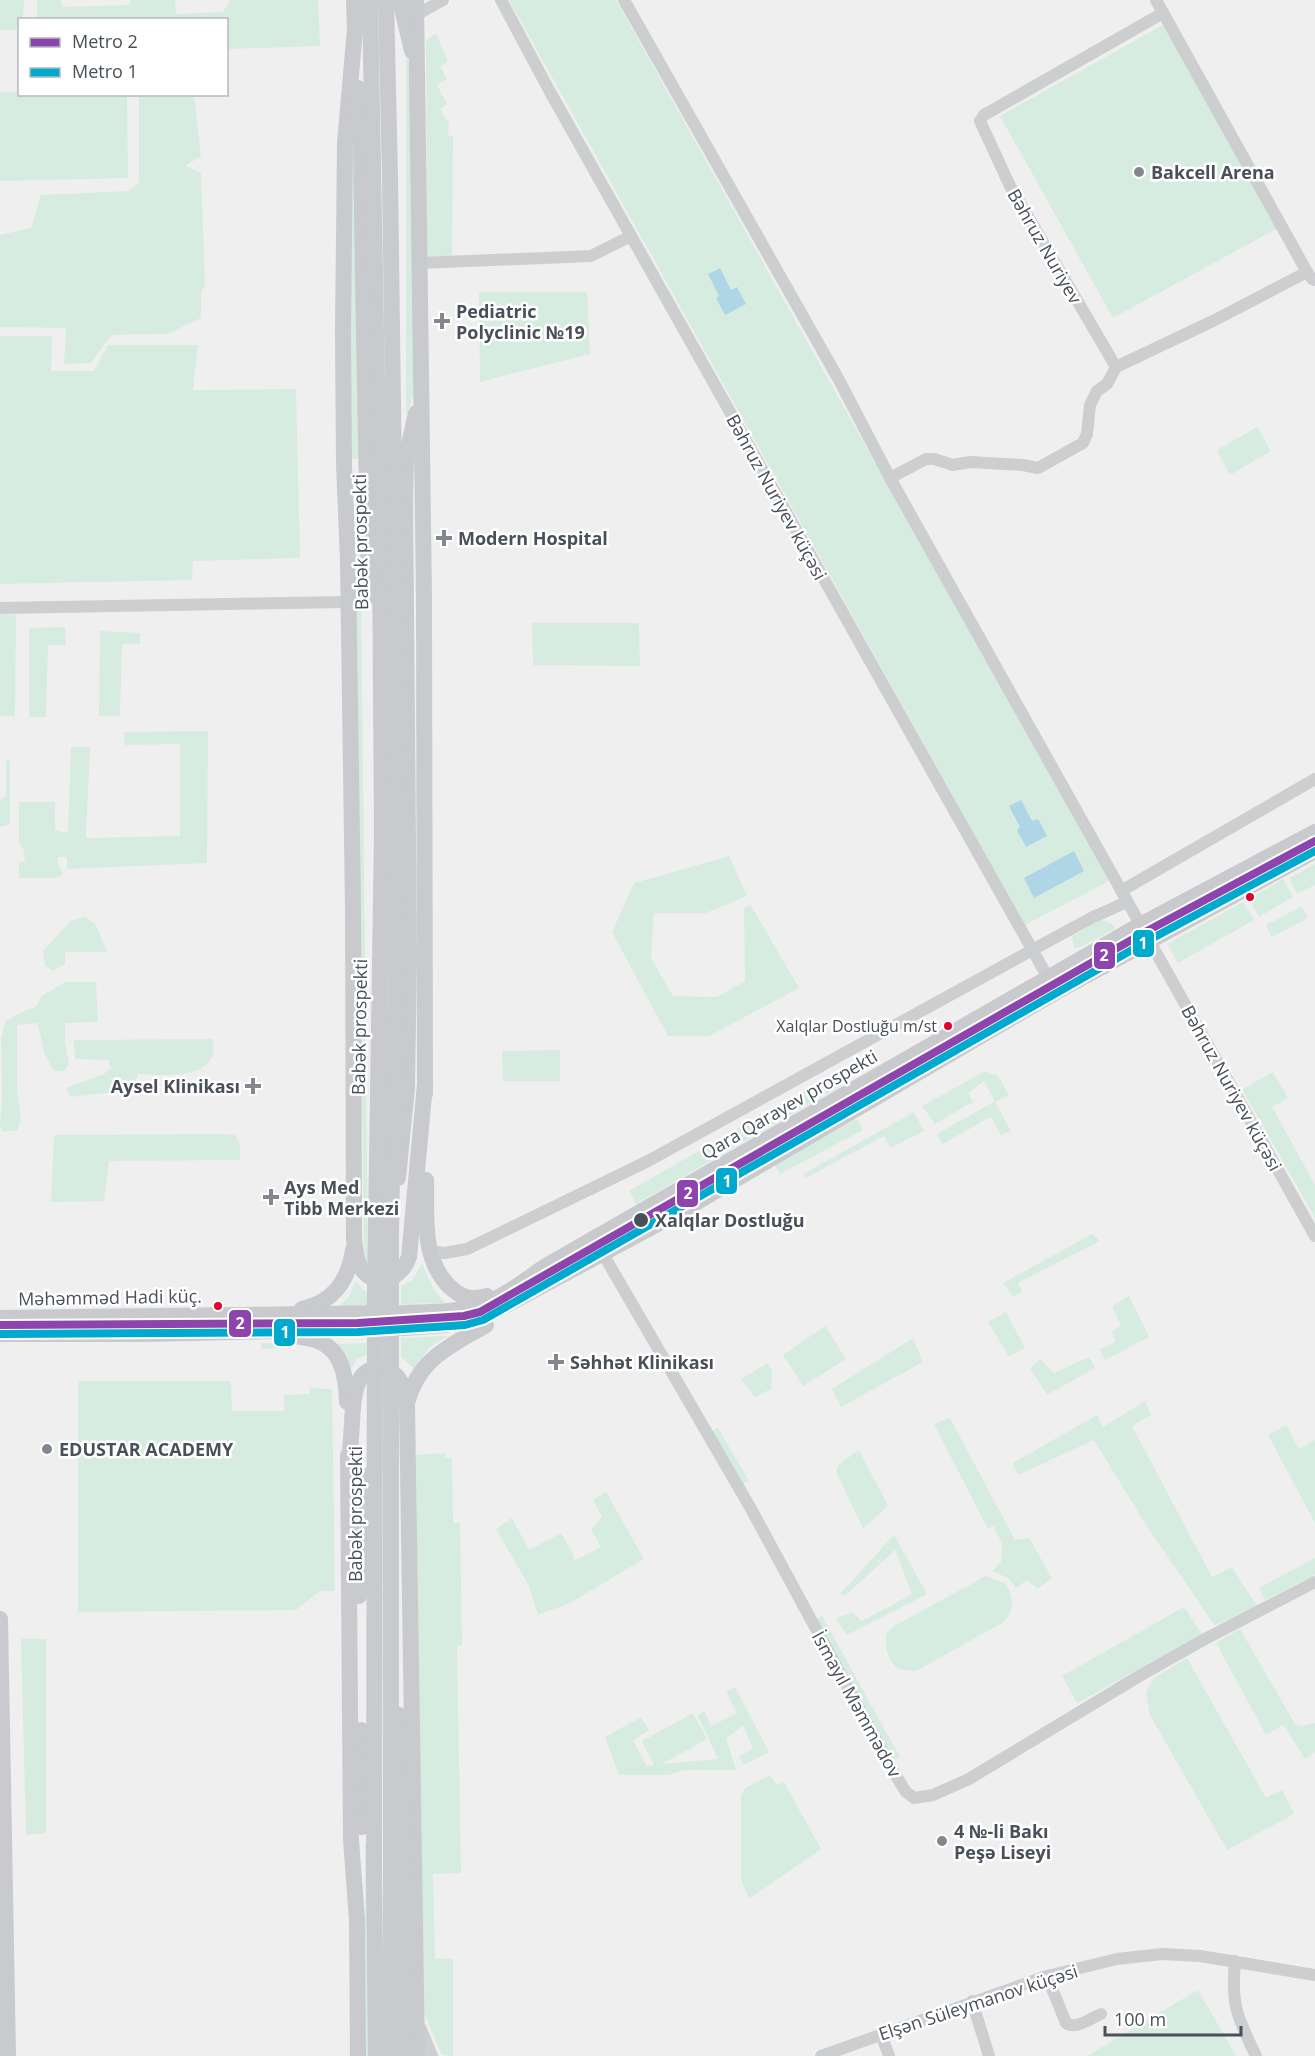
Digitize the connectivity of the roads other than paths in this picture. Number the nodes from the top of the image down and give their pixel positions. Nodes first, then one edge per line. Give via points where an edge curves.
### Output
1 (355, 0) edge
2 (370, 0) edge
3 (386, 0) edge
4 (400, 0) edge
5 (443, 0) edge
6 (501, 0) edge
7 (624, 0) edge
8 (1156, 0) edge
9 (416, 8) edge
10 (1163, 13) junction
11 (355, 29) junction
12 (417, 69) junction
13 (631, 236) junction
14 (420, 263) junction
15 (1311, 276) edge
16 (1116, 367) junction
17 (421, 394) junction
18 (890, 478) junction
19 (405, 499) junction
20 (348, 560) junction
21 (348, 602) junction
22 (0, 608) edge
23 (1315, 780) edge
24 (1315, 832) edge
25 (1315, 851) edge
26 (1124, 897) junction
27 (1140, 925) junction
28 (1149, 940) junction
29 (1034, 949) junction
30 (1052, 985) junction
31 (425, 1084) junction
32 (376, 1157) junction
33 (391, 1232) junction
34 (635, 1236) junction
35 (1315, 1236) edge
36 (354, 1240) junction
37 (430, 1251) junction
38 (606, 1259) junction
39 (546, 1266) junction
40 (567, 1273) junction
41 (529, 1301) junction
42 (269, 1315) junction
43 (0, 1318) edge
44 (402, 1321) junction
45 (486, 1325) junction
46 (0, 1334) edge
47 (149, 1334) junction
48 (299, 1337) junction
49 (407, 1404) junction
50 (383, 1421) junction
51 (349, 1466) junction
52 (1315, 1582) edge
53 (0, 1619) edge
54 (2, 1775) edge
55 (357, 1920) junction
56 (1235, 1961) junction
57 (1315, 1975) edge
58 (1047, 1976) junction
59 (972, 2001) junction
60 (1101, 2014) dead end
61 (418, 2019) junction
62 (881, 2034) junction
63 (8, 2056) edge
64 (358, 2056) edge
65 (376, 2056) edge
66 (391, 2056) edge
67 (404, 2056) edge
68 (417, 2056) edge
69 (432, 2056) edge
70 (821, 2056) edge
71 (889, 2056) edge
72 (989, 2056) edge
73 (1256, 2056) edge

1 - 11 main road, Babək prospekti
2 - 32 main road, Babək prospekti, bridge via 382,822
3 - 33 main road, Babək prospekti, bridge via 397,719
4 - 12 main road
5 - 9 street
6 - 13 street, Bəhruz Nuriyev küçəsi
7 - 18 street via 839,380
8 - 10 street
9 - 12 main road
10 - 15 street
10 - 16 street, Bəhruz Nuriyev via 984,116 980,122 1010,186
11 - 20 main road, Babək prospekti via 345,143 344,465
11 - 32 main road, bridge via 361,143
12 - 14 main road
13 - 14 street via 591,256
13 - 29 street, Bəhruz Nuriyev küçəsi
14 - 17 main road
15 - 16 street
16 - 18 street via 1090,405 1083,442 1038,468 953,465 926,459
17 - 19 main road via 409,442
17 - 31 main road
18 - 26 street
19 - 20 main road via 400,481 390,472 370,470 357,479 352,489
19 - 33 main road, bridge via 407,1088
20 - 21 main road, Babək prospekti
21 - 22 street
21 - 36 main road, Babək prospekti
23 - 26 street
24 - 27 main road, Qara Qarayev prospekti
25 - 28 main road, Qara Qarayev prospekti
26 - 27 street
26 - 29 street
27 - 28 street
27 - 30 main road, Qara Qarayev prospekti
28 - 30 main road, Qara Qarayev prospekti
28 - 35 street, Bəhruz Nuriyev küçəsi
29 - 30 street, Bəhruz Nuriyev küçəsi
29 - 37 street via 648,1161 467,1249
30 - 34 main road, Qara Qarayev prospekti via 691,1206
30 - 39 main road, Qara Qarayev prospekti
31 - 36 main road via 412,1242 406,1266 388,1279 372,1278 360,1268
31 - 37 main road
32 - 50 main road, Babək prospekti, bridge
33 - 50 main road, Babək prospekti, bridge
34 - 38 street
34 - 40 main road, Qara Qarayev prospekti
36 - 42 main road via 350,1267 330,1296 318,1305
37 - 39 main road via 444,1281 458,1294 471,1299 487,1296
38 - 41 street
38 - 52 street, İsmayıl Məmmədov via 750,1507 893,1771 914,1798 933,1795 969,1779 1141,1675
39 - 44 main road, Qara Qarayev prospekti via 482,1305
40 - 41 main road
40 - 44 main road, Qara Qarayev prospekti via 482,1318 446,1325
41 - 45 main road
42 - 43 main road, Məhəmməd Hadi küç.
42 - 44 main road, Məhəmməd Hadi küç.
44 - 47 main road, Məhəmməd Hadi küç. via 355,1330
45 - 48 main road via 449,1331
45 - 49 main road via 429,1361 416,1379
46 - 47 main road, Məhəmməd Hadi küç.
47 - 48 main road via 183,1338
48 - 51 main road via 319,1340 340,1363 346,1384
49 - 51 main road via 401,1382 392,1372 377,1369 364,1374 354,1397
49 - 61 main road
50 - 55 main road, bridge via 362,1531 359,1579 362,1840
50 - 65 main road, Babək prospekti, bridge
50 - 66 main road, Babək prospekti, bridge
50 - 67 main road, bridge via 402,1840
51 - 55 main road, Babək prospekti via 351,1840
53 - 54 main road
54 - 63 main road
55 - 64 main road, Babək prospekti
56 - 57 street, Elşən Süleymanov küçəsi
56 - 58 street, Elşən Süleymanov küçəsi via 1182,1954 1147,1955
56 - 73 street via 1233,1998
58 - 59 street, Elşən Süleymanov küçəsi
58 - 60 street via 1070,2026
59 - 62 street, Elşən Süleymanov küçəsi
59 - 72 street
61 - 68 main road
61 - 69 street
62 - 70 street, Elşən Süleymanov küçəsi
62 - 71 street

